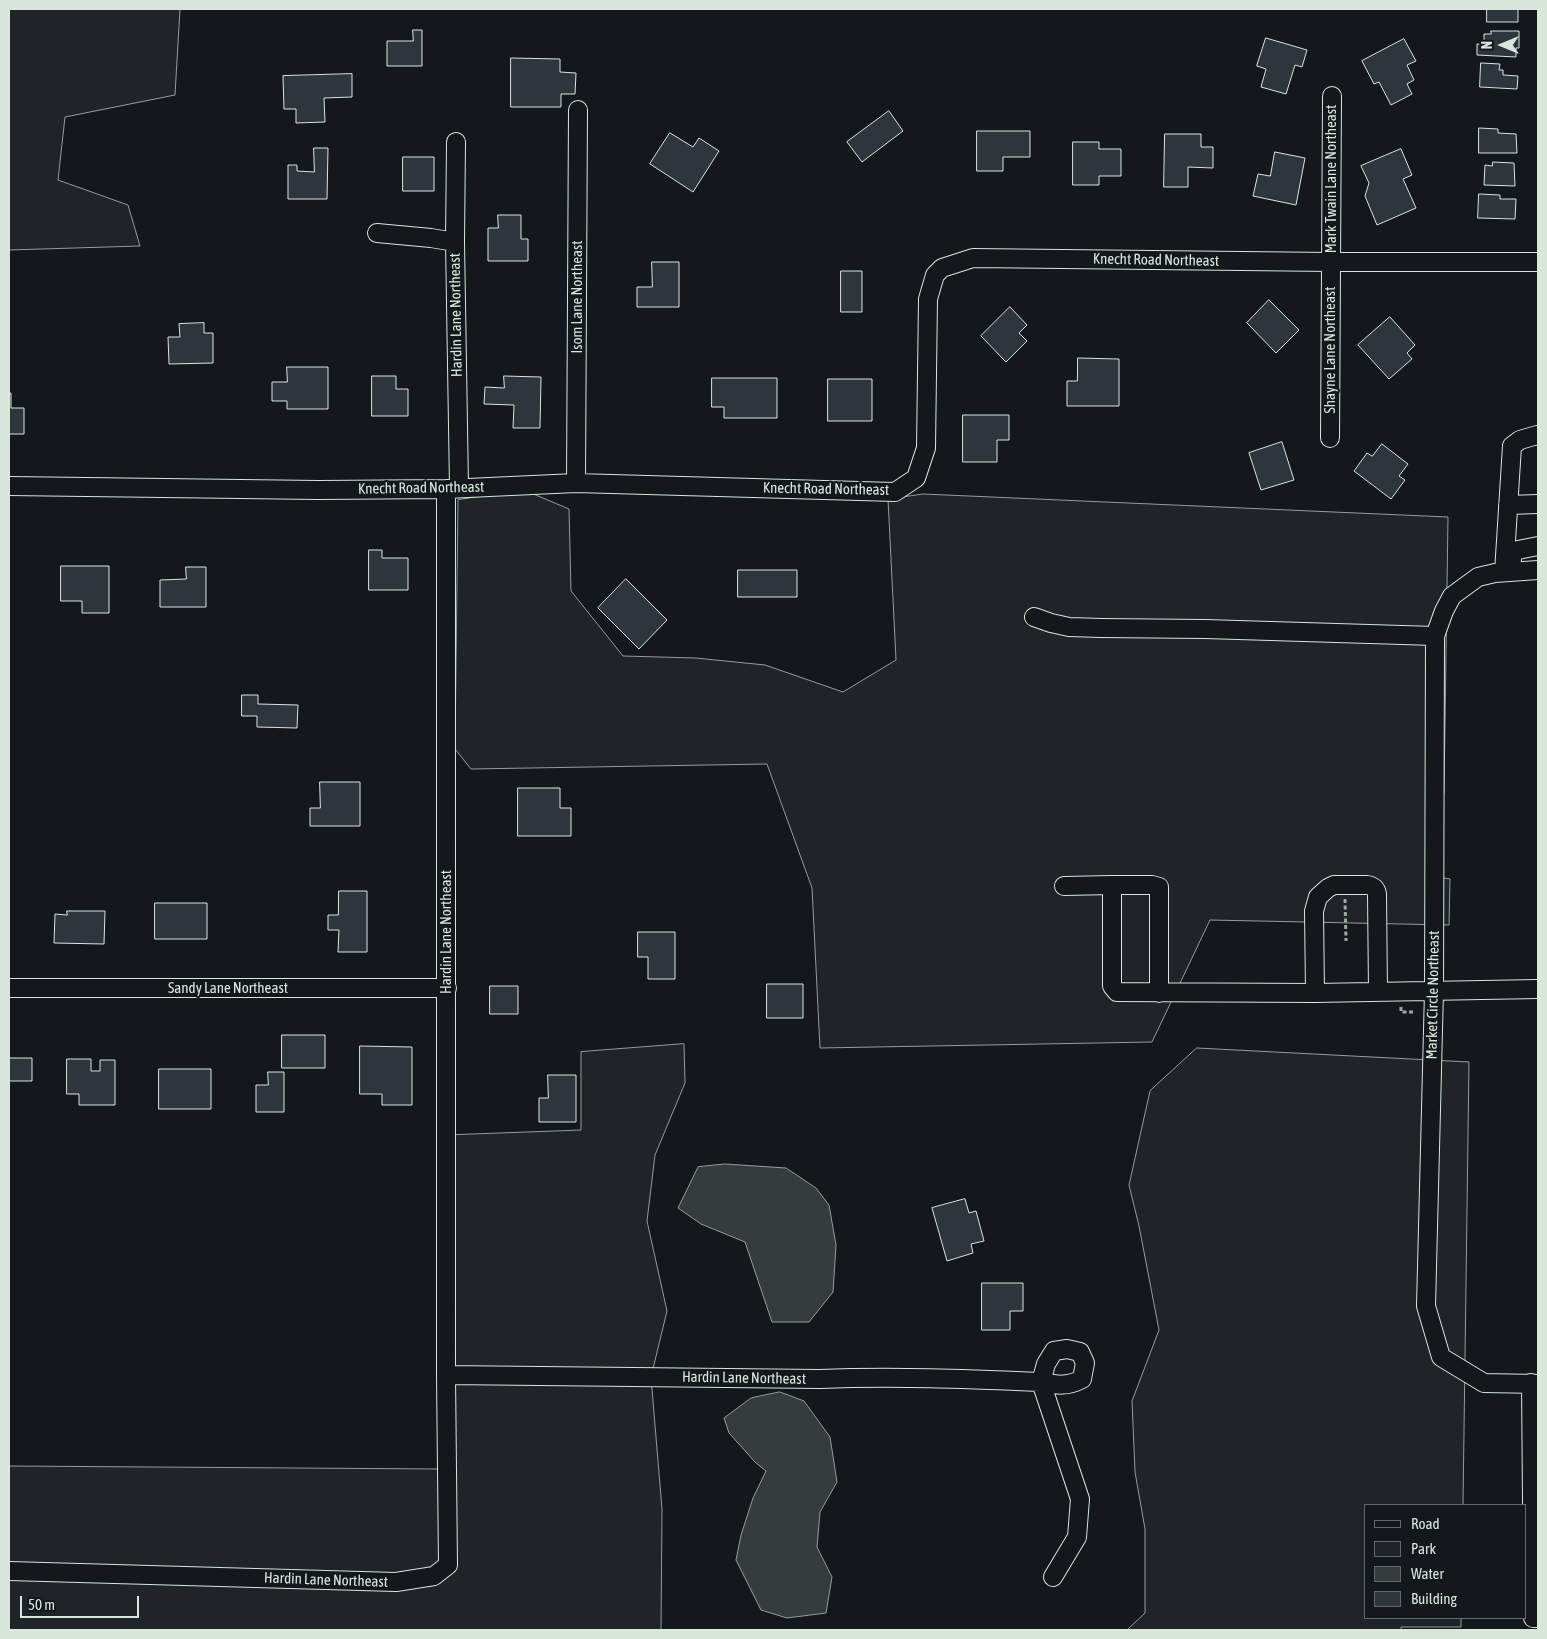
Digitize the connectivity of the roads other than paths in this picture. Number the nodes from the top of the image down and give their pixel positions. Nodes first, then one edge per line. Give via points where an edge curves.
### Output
1 (1332, 96) dead end
2 (578, 110) dead end
3 (456, 142) dead end
4 (377, 233) dead end
5 (455, 242) junction
6 (1331, 262) junction
7 (1538, 262) edge
8 (1538, 436) edge
9 (1330, 438) dead end
10 (576, 483) junction
11 (9, 486) edge
12 (453, 488) junction
13 (1538, 504) edge
14 (1508, 505) junction
15 (1538, 546) edge
16 (1538, 570) edge
17 (1508, 572) junction
18 (1034, 617) dead end
19 (1435, 636) junction
20 (1112, 885) junction
21 (1064, 886) dead end
22 (9, 988) edge
23 (446, 988) junction
24 (1538, 989) edge
25 (1434, 991) junction
26 (1378, 992) junction
27 (1159, 993) junction
28 (1315, 993) junction
29 (446, 1375) junction
30 (1535, 1384) edge
31 (9, 1571) edge
32 (1053, 1577) dead end
33 (1538, 1618) edge

1 - 6 street, Mark Twain Lane Northeast
2 - 10 street, Isom Lane Northeast
3 - 5 street, Hardin Lane Northeast
4 - 5 street
5 - 12 street, Hardin Lane Northeast
6 - 7 street, Knecht Road Northeast
6 - 9 street, Shayne Lane Northeast
6 - 10 street, Knecht Road Northeast via 974,258 942,268 935,275 928,299 926,448 916,478 895,492
8 - 14 street via 1520,440 1512,446
10 - 12 street, Knecht Road Northeast
11 - 12 street, Knecht Road Northeast via 318,490
12 - 23 street, Hardin Lane Northeast
13 - 14 street
14 - 17 street
15 - 17 street via 1513,551
16 - 17 street, Market Circle Northeast
17 - 19 street, Market Circle Northeast via 1478,577 1452,596
18 - 19 street via 1069,627
19 - 25 street, Market Circle Northeast
20 - 21 street
20 - 27 street via 1112,986 1120,993
20 - 27 street via 1159,887
22 - 23 street, Sandy Lane Northeast
23 - 29 street, Hardin Lane Northeast
24 - 25 street
25 - 26 street
25 - 30 street, Market Circle Northeast via 1426,1306 1441,1357 1484,1383
26 - 28 street
26 - 28 street via 1376,889 1367,885 1334,885 1321,893 1314,911
27 - 28 street
29 - 31 street, Hardin Lane Northeast via 448,1565 434,1576 396,1582
29 - 32 street, Hardin Lane Northeast via 930,1377 1041,1382 1080,1499 1077,1537
30 - 33 street via 1534,1618

